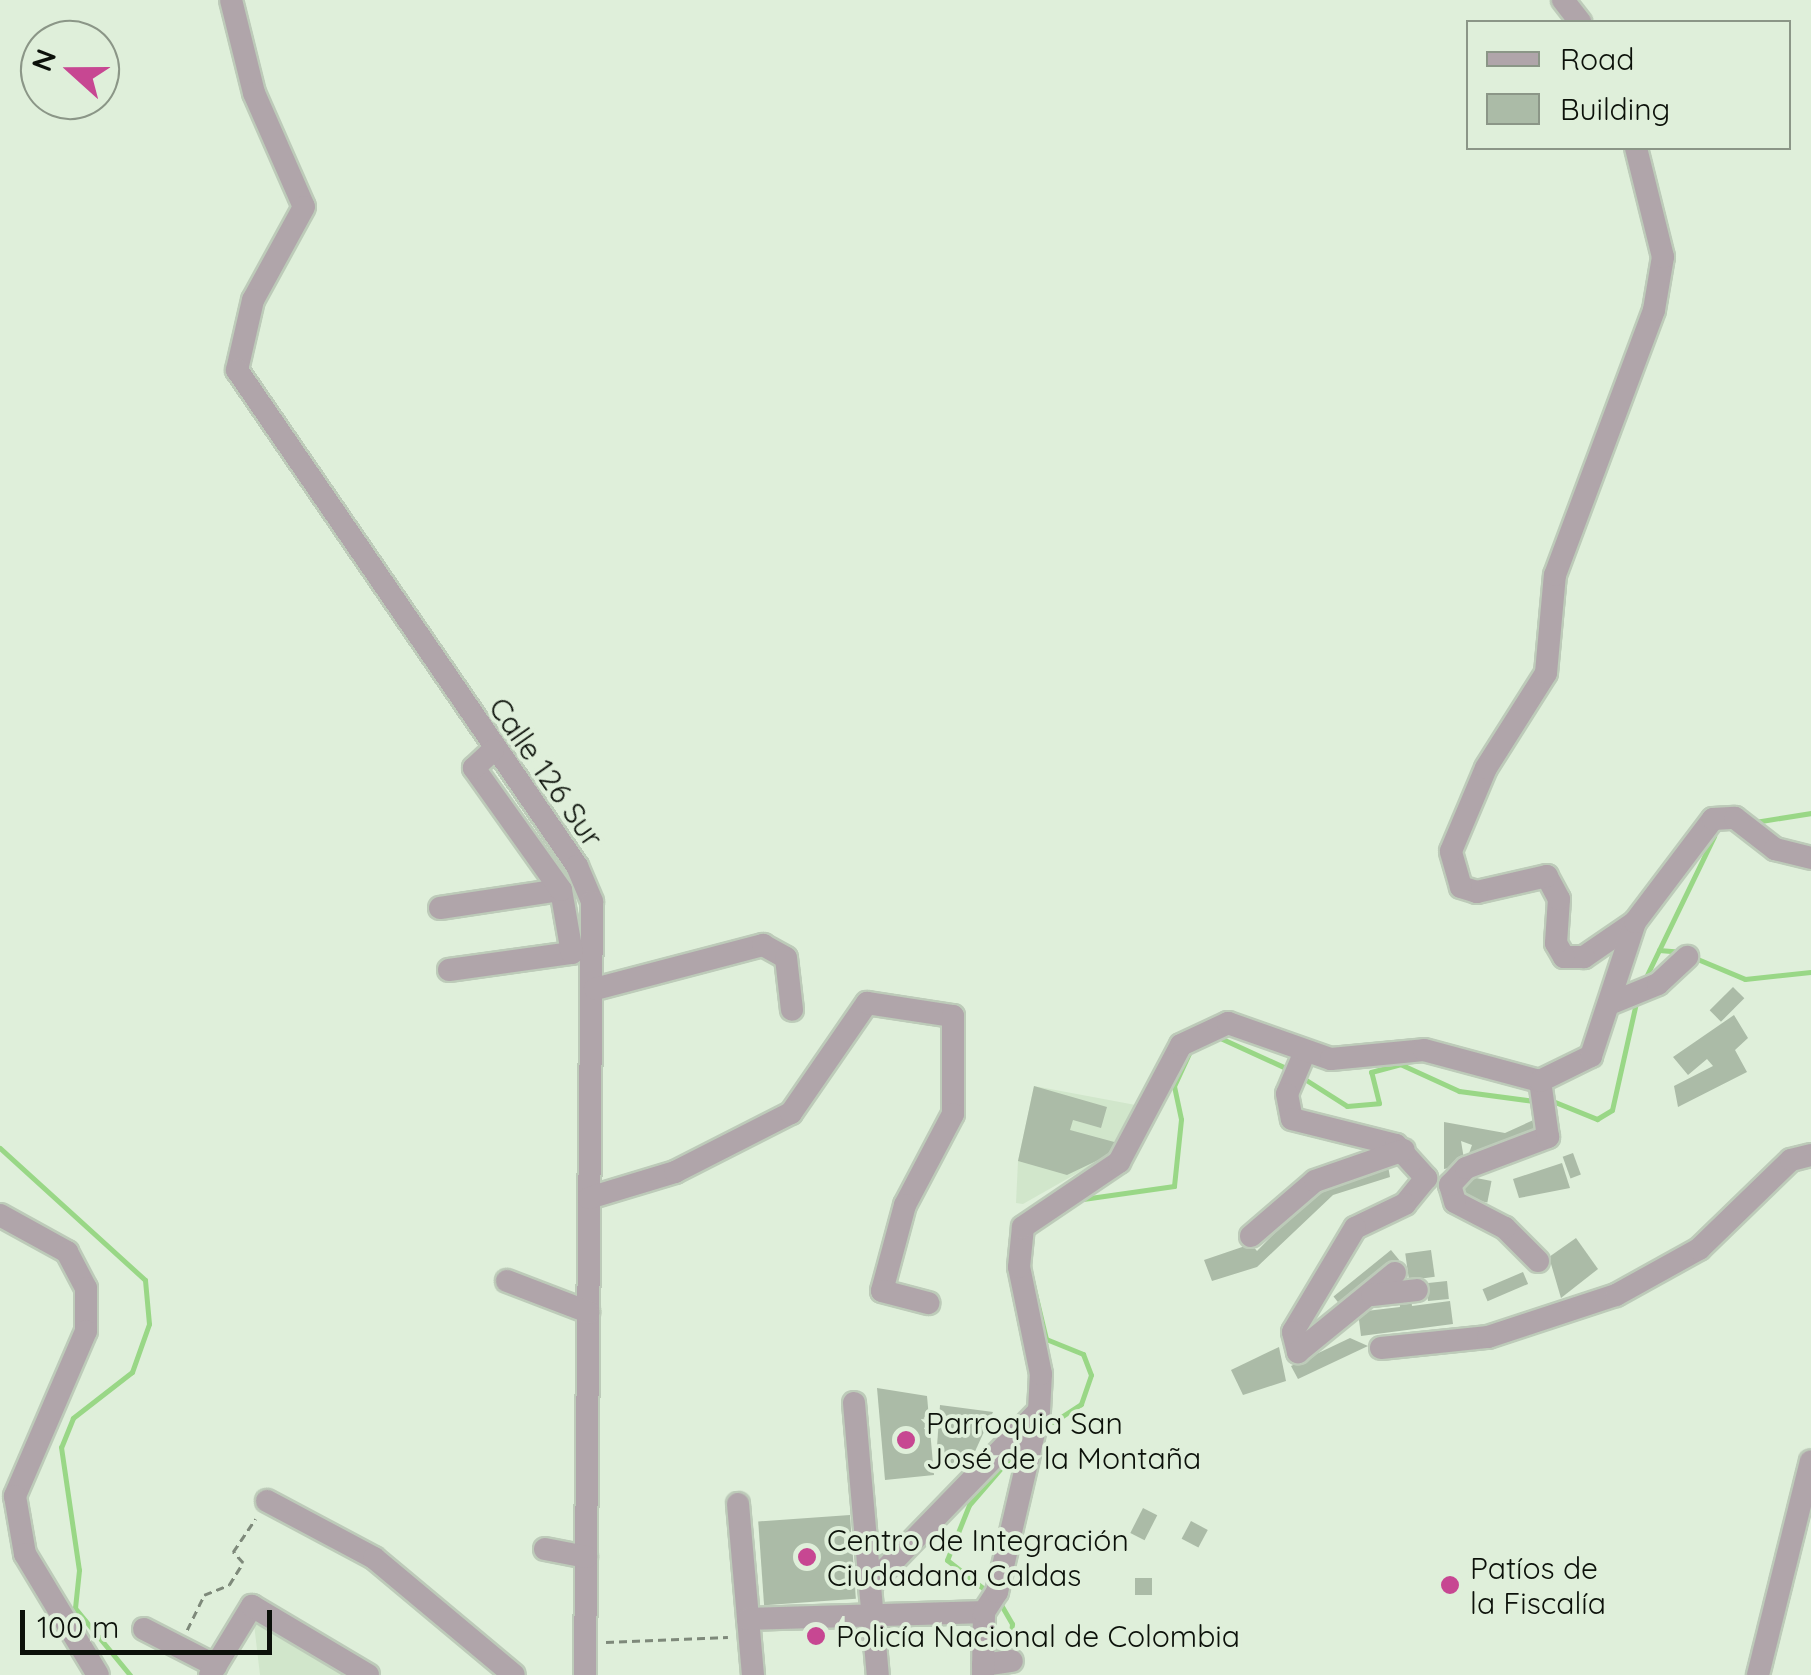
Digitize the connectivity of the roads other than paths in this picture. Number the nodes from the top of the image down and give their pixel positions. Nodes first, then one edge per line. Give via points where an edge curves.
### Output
1 (232, 0) edge
2 (1636, 150) edge
3 (493, 750) junction
4 (1811, 858) edge
5 (561, 890) junction
6 (440, 908) dead end
7 (1634, 922) junction
8 (1688, 957) dead end
9 (449, 970) dead end
10 (594, 989) junction
11 (792, 1010) dead end
12 (1610, 1019) junction
13 (1298, 1066) junction
14 (1545, 1090) junction
15 (1404, 1150) junction
16 (1811, 1155) edge
17 (590, 1198) junction
18 (0, 1216) edge
19 (1251, 1236) dead end
20 (1538, 1261) dead end
21 (1395, 1273) dead end
22 (507, 1281) dead end
23 (1416, 1290) dead end
24 (1372, 1294) junction
25 (928, 1303) dead end
26 (588, 1312) junction
27 (1381, 1348) dead end
28 (854, 1403) dead end
29 (1039, 1411) junction
30 (1811, 1460) edge
31 (267, 1501) road end
32 (738, 1504) dead end
33 (545, 1550) dead end
34 (586, 1557) junction
35 (873, 1582) junction
36 (990, 1602) junction
37 (872, 1609) junction
38 (749, 1627) junction
39 (144, 1629) dead end
40 (995, 1666) edge
41 (215, 1667) edge
42 (98, 1675) edge
43 (368, 1675) edge
44 (514, 1675) edge
45 (584, 1675) edge
46 (753, 1675) edge
47 (878, 1675) edge
48 (1758, 1675) edge

1 - 3 street, Calle 126 Sur via 246,92 303,218 264,275 240,355
2 - 7 street via 1663,256 1654,310 1555,574 1546,673 1486,768 1451,851 1461,887 1477,892 1547,876 1559,899 1556,943 1564,957 1584,956
3 - 5 street via 474,768
3 - 10 street, Calle 126 Sur via 578,866 603,929
4 - 7 street via 1775,849 1735,818 1714,818 1694,835
5 - 6 street
5 - 9 street via 572,953
7 - 12 street
8 - 12 street via 1640,987
10 - 11 street via 763,945 786,958
10 - 17 street, Calle 126 Sur
12 - 14 street via 1591,1056
13 - 14 street via 1424,1050
13 - 15 street via 1292,1119
13 - 29 street via 1228,1023 1199,1030 1181,1045 1119,1162 1023,1227 1019,1267 1041,1374
14 - 20 street via 1548,1136 1466,1168 1450,1185 1455,1202 1505,1228
15 - 19 street via 1315,1181
15 - 24 street via 1426,1170 1423,1188 1355,1228 1294,1332 1298,1352
16 - 27 street via 1790,1160 1698,1249 1616,1295 1488,1337
17 - 25 street via 675,1172 791,1113 867,1003 953,1016 953,1114 905,1206 882,1291
17 - 26 street, Calle 126 Sur
18 - 42 street via 67,1252 86,1288 86,1331 15,1496 26,1554
21 - 24 street
22 - 26 street
23 - 24 street
26 - 34 street, Calle 126 Sur via 595,1344 577,1510
28 - 35 street
29 - 35 street
29 - 36 street
30 - 48 street
31 - 44 street via 374,1558
32 - 38 street
33 - 34 street
34 - 45 street, Calle 126 Sur
35 - 37 street
36 - 37 street
36 - 40 street
37 - 38 street
37 - 47 street
38 - 46 street
39 - 41 street
41 - 43 street via 252,1606

